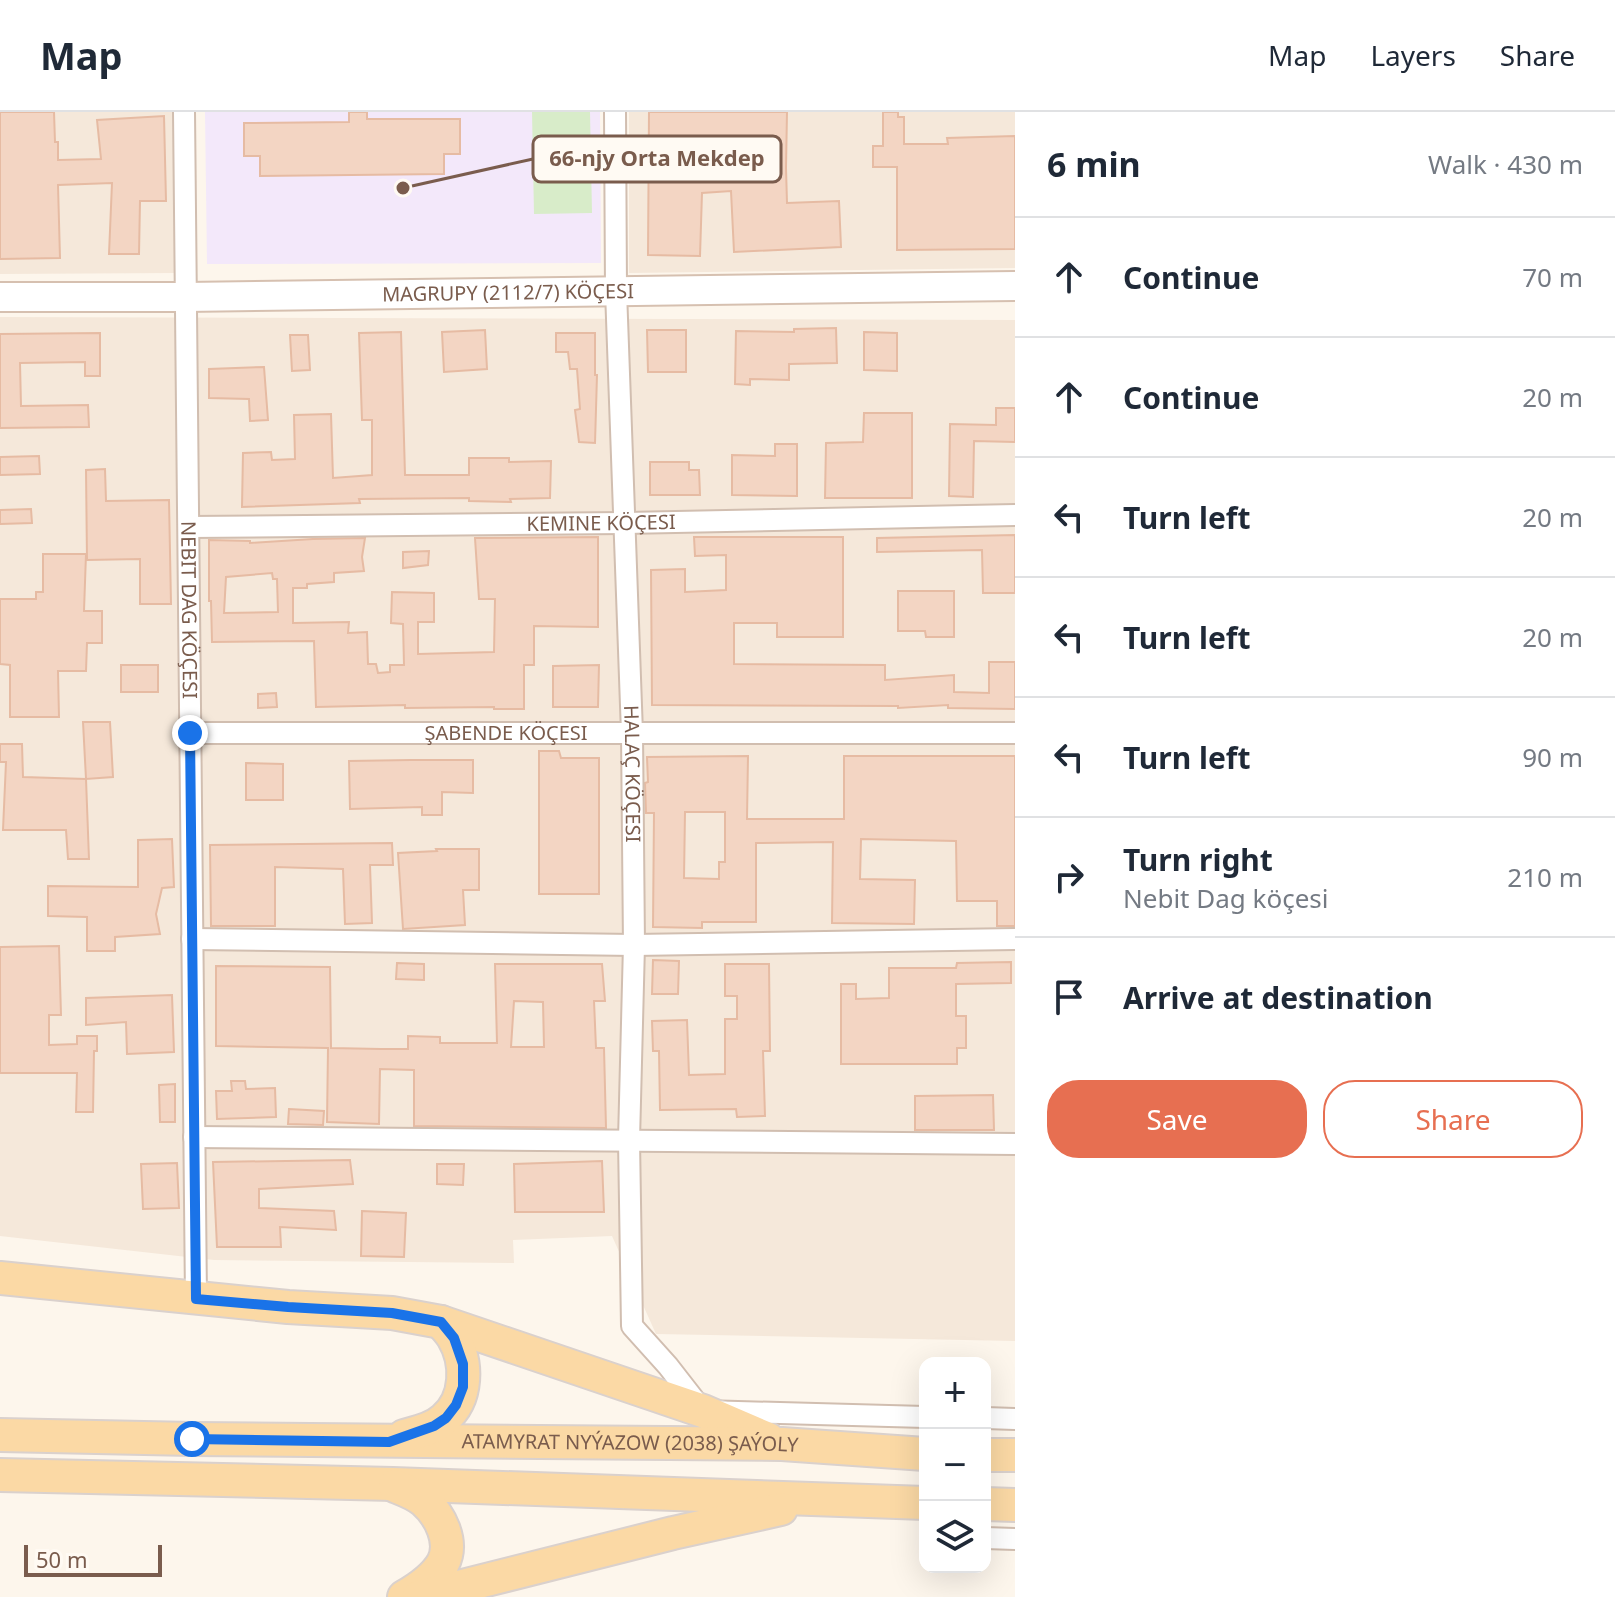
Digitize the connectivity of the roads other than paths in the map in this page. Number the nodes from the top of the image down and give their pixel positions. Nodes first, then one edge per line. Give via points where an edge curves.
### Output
1 (184, 112) edge
2 (615, 112) edge
3 (1015, 286) edge
4 (616, 291) junction
5 (0, 297) edge
6 (186, 297) junction
7 (1015, 515) edge
8 (625, 523) junction
9 (189, 527) junction
10 (190, 733) junction
11 (632, 733) junction
12 (1015, 733) edge
13 (192, 939) junction
14 (1015, 939) edge
15 (634, 945) junction
16 (194, 1137) junction
17 (629, 1140) junction
18 (1015, 1144) edge
19 (0, 1278) edge
20 (196, 1299) junction
21 (441, 1322) junction
22 (703, 1411) junction
23 (919, 1417) edge
24 (991, 1418) edge
25 (1015, 1419) edge
26 (0, 1435) edge
27 (389, 1442) junction
28 (782, 1444) junction
29 (919, 1454) edge
30 (0, 1475) edge
31 (393, 1484) junction
32 (829, 1498) junction
33 (991, 1504) edge
34 (919, 1505) edge
35 (1015, 1505) edge
36 (991, 1538) edge
37 (1015, 1539) edge
38 (404, 1597) edge
39 (419, 1597) edge

1 - 6 street, NEBIT DAG KÖÇESI
2 - 4 street, HALAÇ KÖÇESI
3 - 4 street, MAGRUPY (2112/7) KÖÇESI
4 - 6 street, MAGRUPY (2112/7) KÖÇESI
4 - 8 street, HALAÇ KÖÇESI
5 - 6 street, MAGRUPY (2112/7) KÖÇESI
6 - 9 street, NEBIT DAG KÖÇESI
7 - 8 street, KEMINE KÖÇESI
8 - 9 street, KEMINE KÖÇESI
8 - 11 street, HALAÇ KÖÇESI
9 - 10 street, NEBIT DAG KÖÇESI
10 - 11 street, ŞABENDE KÖÇESI
10 - 13 street, NEBIT DAG KÖÇESI
11 - 12 street, ŞABENDE KÖÇESI
11 - 15 street, HALAÇ KÖÇESI
13 - 15 street
13 - 16 street, NEBIT DAG KÖÇESI
14 - 15 street
15 - 17 street, HALAÇ KÖÇESI
16 - 17 street
16 - 20 street, NEBIT DAG KÖÇESI
17 - 18 street
17 - 22 street, HALAÇ KÖÇESI via 632,1326
19 - 20 main road
20 - 21 main road via 392,1313
21 - 22 main road
21 - 27 main road via 454,1338 463,1364 456,1405 434,1426
22 - 23 street
22 - 28 main road
24 - 25 street
26 - 27 main road, ATAMYRAT NYÝAZOW (2038) ŞAÝOLY
27 - 28 main road, ATAMYRAT NYÝAZOW (2038) ŞAÝOLY
28 - 29 main road, ATAMYRAT NYÝAZOW (2038) ŞAÝOLY
30 - 31 main road
31 - 32 main road
31 - 38 main road via 422,1499 438,1516 447,1541 443,1562
32 - 34 main road
32 - 39 main road
33 - 35 main road
36 - 37 street

